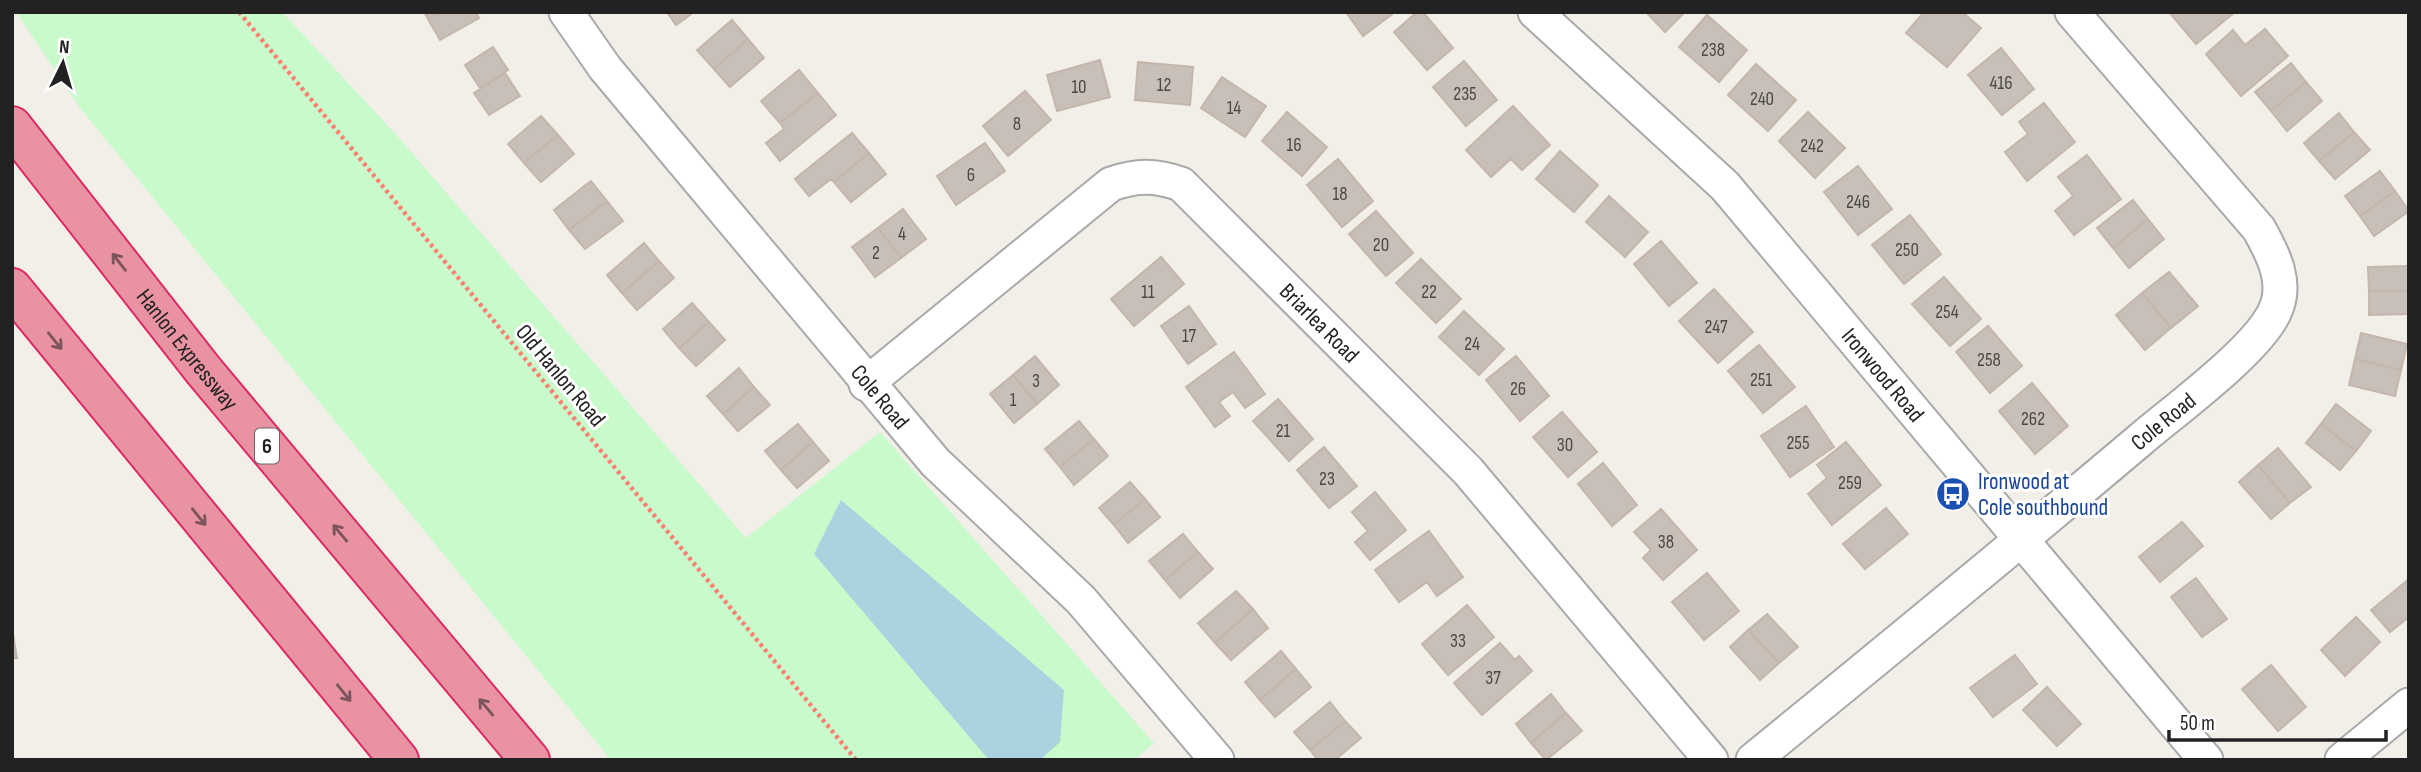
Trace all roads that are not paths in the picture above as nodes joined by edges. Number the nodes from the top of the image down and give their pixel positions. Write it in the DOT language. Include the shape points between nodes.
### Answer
graph roads {
  1 [pos="566,12"];
  2 [pos="1535,12"];
  3 [pos="2071,12"];
  4 [pos="12,126"];
  5 [pos="12,288"];
  6 [pos="866,384"];
  7 [pos="2022,541"];
  8 [pos="2409,705"];
  9 [pos="399,760"];
  10 [pos="530,760"];
  11 [pos="1217,760"];
  12 [pos="1711,760"];
  13 [pos="1753,760"];
  14 [pos="2206,760"];
  15 [pos="2342,760"];
  1 -- 6 [label="street, Cole Road" via="605,68"];
  2 -- 7 [label="street, Ironwood Road" via="1726,186"];
  3 -- 7 [label="street, Cole Road" via="2259,229 2276,259 2280,285 2275,312 2224,369"];
  10 -- 4 [label="highway, Hanlon Expressway / 6, one-way" via="204,371"];
  5 -- 9 [label="highway, one-way"];
  6 -- 11 [label="street, Cole Road" via="935,462 1081,600"];
  6 -- 12 [label="street, Briarlea Road" via="1111,184 1135,176 1181,184 1468,471"];
  7 -- 13 [label="street, Cole Road"];
  7 -- 14 [label="street, Ironwood Road"];
  8 -- 15 [label="street"];
}
